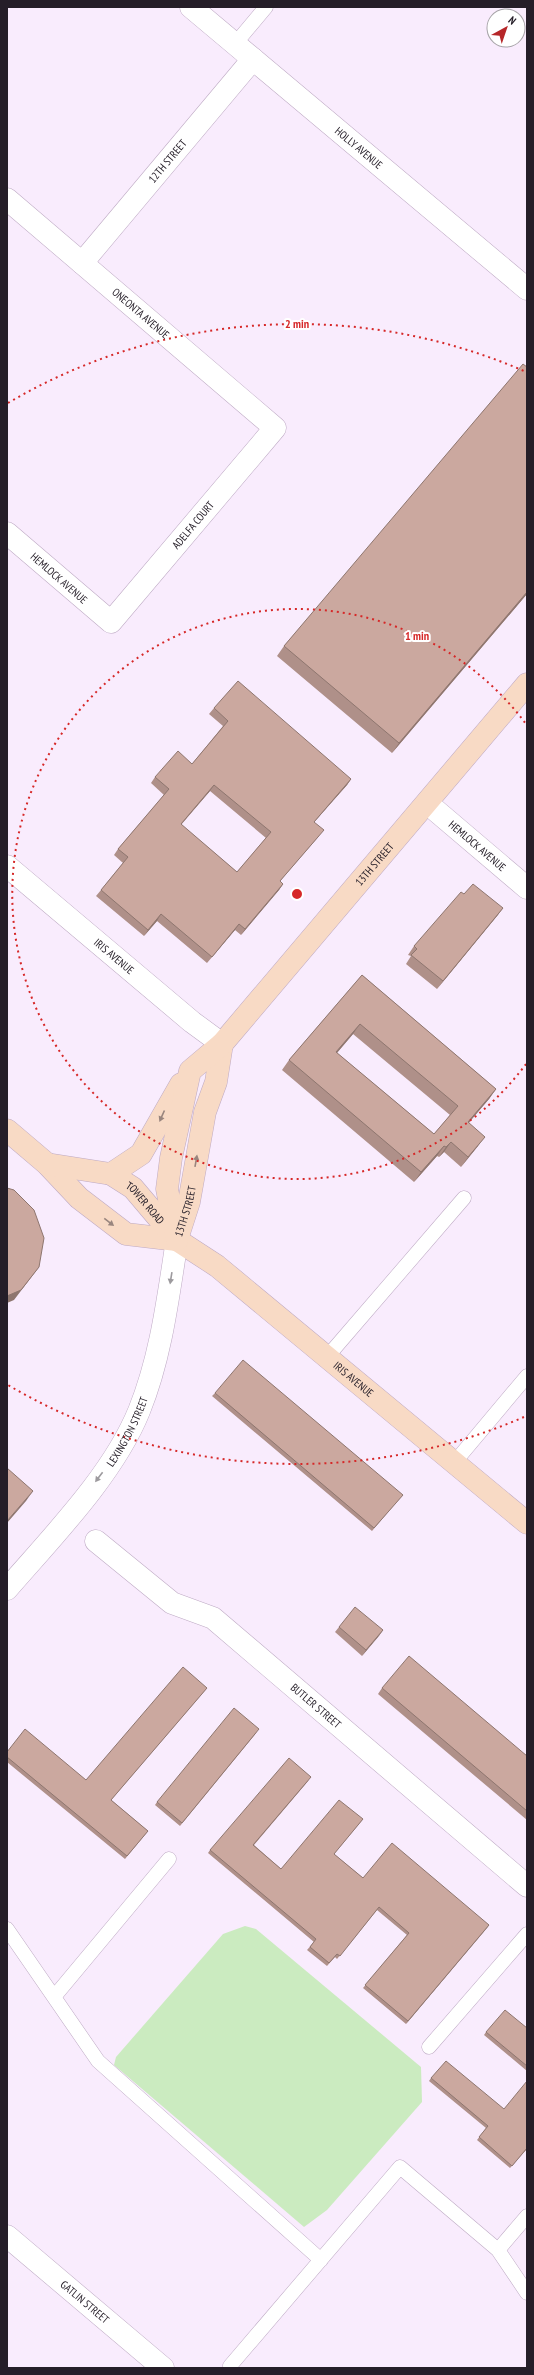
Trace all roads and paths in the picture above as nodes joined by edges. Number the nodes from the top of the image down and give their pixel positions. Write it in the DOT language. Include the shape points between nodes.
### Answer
graph roads {
  1 [pos="191,7"];
  2 [pos="266,7"];
  3 [pos="235,44"];
  4 [pos="253,59"];
  5 [pos="7,200"];
  6 [pos="82,263"];
  7 [pos="527,289"];
  8 [pos="275,428"];
  9 [pos="7,534"];
  10 [pos="111,622"];
  11 [pos="527,684"];
  12 [pos="427,803"];
  13 [pos="7,866"];
  14 [pos="527,888"];
  15 [pos="222,1044"];
  16 [pos="190,1071"];
  17 [pos="7,1130"];
  18 [pos="47,1164"];
  19 [pos="104,1173"];
  20 [pos="464,1198"];
  21 [pos="177,1240"];
  22 [pos="327,1357"];
  23 [pos="527,1376"];
  24 [pos="454,1463"];
  25 [pos="527,1523"];
  26 [pos="96,1541"];
  27 [pos="7,1589"];
  28 [pos="169,1859"];
  29 [pos="527,1886"];
  30 [pos="7,1929"];
  31 [pos="527,1934"];
  32 [pos="54,1997"];
  33 [pos="429,2047"];
  34 [pos="527,2216"];
  35 [pos="7,2236"];
  36 [pos="498,2250"];
  37 [pos="321,2260"];
  38 [pos="527,2293"];
  39 [pos="230,2366"];
  40 [pos="163,2368"];
  1 -- 3 [label="street, HOLLY AVENUE"];
  2 -- 3 [label="lane"];
  3 -- 4 [label="street, HOLLY AVENUE"];
  4 -- 6 [label="street, 12TH STREET"];
  4 -- 7 [label="street, HOLLY AVENUE"];
  5 -- 6 [label="street, ONEONTA AVENUE"];
  6 -- 8 [label="street, ONEONTA AVENUE"];
  8 -- 10 [label="street, ADELFA COURT"];
  9 -- 10 [label="street, HEMLOCK AVENUE"];
  11 -- 12 [label="main road, 13TH STREET"];
  12 -- 14 [label="street, HEMLOCK AVENUE"];
  12 -- 15 [label="main road, 13TH STREET"];
  13 -- 15 [label="street, IRIS AVENUE" via="192,1022"];
  15 -- 16 [label="main road, 13TH STREET"];
  21 -- 15 [label="main road, 13TH STREET, one-way" via="189,1202 205,1112 216,1082"];
  16 -- 19 [label="main road, one-way" via="162,1114 151,1140 141,1154"];
  16 -- 21 [label="main road, 13TH STREET" via="171,1158 167,1189"];
  17 -- 18 [label="main road, TOWER ROAD"];
  18 -- 19 [label="main road, TOWER ROAD"];
  18 -- 21 [label="main road, TOWER ROAD, one-way" via="79,1198 126,1234"];
  19 -- 21 [label="main road, TOWER ROAD" via="133,1188"];
  20 -- 22 [label="lane"];
  21 -- 22 [label="main road, IRIS AVENUE" via="217,1266"];
  21 -- 27 [label="street, LEXINGTON STREET, one-way" via="154,1369 138,1413 115,1456 79,1504"];
  22 -- 24 [label="main road, IRIS AVENUE"];
  23 -- 24 [label="lane"];
  24 -- 25 [label="main road, IRIS AVENUE"];
  26 -- 29 [label="street, BUTLER STREET" via="172,1603 213,1618"];
  28 -- 32 [label="lane"];
  30 -- 32 [label="lane"];
  31 -- 33 [label="lane"];
  32 -- 37 [label="lane" via="98,2061"];
  34 -- 36 [label="lane"];
  35 -- 40 [label="street, GATLIN STREET"];
  36 -- 37 [label="lane" via="400,2167"];
  36 -- 38 [label="lane"];
  37 -- 39 [label="lane"];
}
